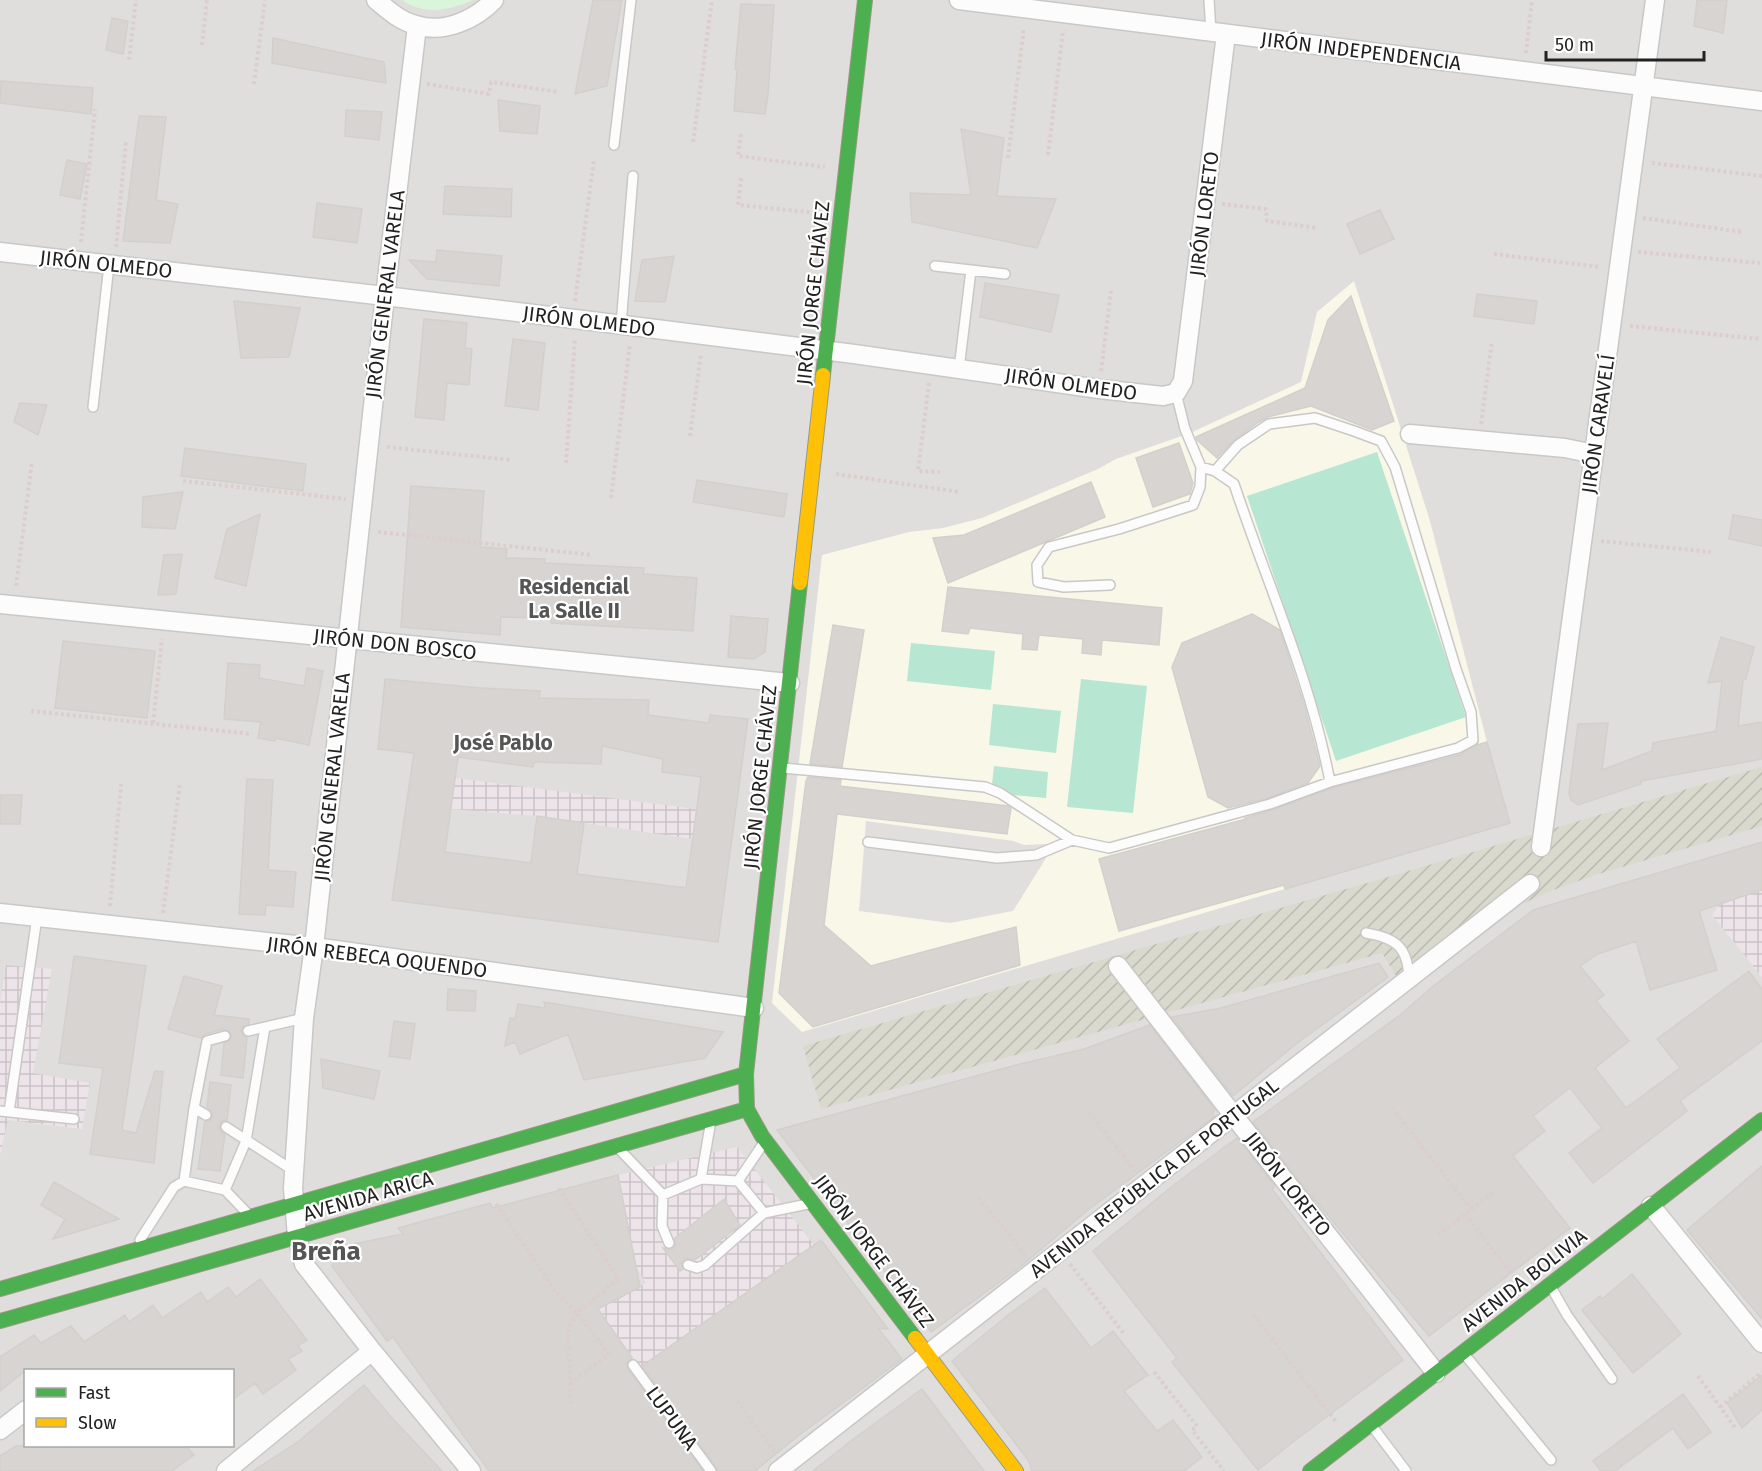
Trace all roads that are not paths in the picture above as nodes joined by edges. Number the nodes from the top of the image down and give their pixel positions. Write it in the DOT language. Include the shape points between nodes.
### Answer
graph roads {
  1 [pos="376,0"];
  2 [pos="494,0"];
  3 [pos="631,0"];
  4 [pos="865,0"];
  5 [pos="959,0"];
  6 [pos="1209,0"];
  7 [pos="1655,0"];
  8 [pos="417,26"];
  9 [pos="1219,33"];
  10 [pos="1643,86"];
  11 [pos="1762,101"];
  12 [pos="614,145"];
  13 [pos="633,176"];
  14 [pos="0,252"];
  15 [pos="112,265"];
  16 [pos="934,266"];
  17 [pos="971,270"];
  18 [pos="1005,274"];
  19 [pos="385,296"];
  20 [pos="627,325"];
  21 [pos="827,350"];
  22 [pos="959,369"];
  23 [pos="1176,393"];
  24 [pos="93,407"];
  25 [pos="1410,434"];
  26 [pos="1594,454"];
  27 [pos="1201,467"];
  28 [pos="1215,471"];
  29 [pos="1110,585"];
  30 [pos="7,605"];
  31 [pos="347,639"];
  32 [pos="790,684"];
  33 [pos="780,768"];
  34 [pos="1330,782"];
  35 [pos="1072,840"];
  36 [pos="868,842"];
  37 [pos="1541,847"];
  38 [pos="1530,884"];
  39 [pos="0,913"];
  40 [pos="37,917"];
  41 [pos="1366,933"];
  42 [pos="314,947"];
  43 [pos="1118,966"];
  44 [pos="1409,979"];
  45 [pos="754,1008"];
  46 [pos="304,1018"];
  47 [pos="265,1027"];
  48 [pos="248,1031"];
  49 [pos="225,1036"];
  50 [pos="746,1074"];
  51 [pos="194,1108"];
  52 [pos="747,1109"];
  53 [pos="4,1112"];
  54 [pos="206,1115"];
  55 [pos="1234,1116"];
  56 [pos="74,1119"];
  57 [pos="711,1120"];
  58 [pos="1762,1120"];
  59 [pos="226,1127"];
  60 [pos="766,1140"];
  61 [pos="246,1141"];
  62 [pos="617,1146"];
  63 [pos="294,1171"];
  64 [pos="701,1179"];
  65 [pos="184,1180"];
  66 [pos="738,1181"];
  67 [pos="225,1190"];
  68 [pos="663,1195"];
  69 [pos="813,1203"];
  70 [pos="294,1204"];
  71 [pos="1651,1206"];
  72 [pos="764,1213"];
  73 [pos="251,1216"];
  74 [pos="297,1236"];
  75 [pos="669,1243"];
  76 [pos="133,1250"];
  77 [pos="688,1265"];
  78 [pos="1549,1285"];
  79 [pos="0,1289"];
  80 [pos="0,1321"];
  81 [pos="1762,1343"];
  82 [pos="372,1351"];
  83 [pos="1463,1352"];
  84 [pos="928,1354"];
  85 [pos="633,1365"];
  86 [pos="1436,1373"];
  87 [pos="1612,1379"];
  88 [pos="24,1412"];
  89 [pos="1370,1424"];
  90 [pos="0,1431"];
  91 [pos="1551,1460"];
  92 [pos="782,1468"];
  93 [pos="226,1471"];
  94 [pos="471,1471"];
  95 [pos="711,1471"];
  96 [pos="1016,1471"];
  97 [pos="1310,1471"];
  98 [pos="1406,1471"];
  1 -- 8 [label="street" via="394,16"];
  2 -- 8 [label="street" via="465,21 441,27"];
  3 -- 12 [label="lane"];
  4 -- 21 [label="main road, JIRÓN JORGE CHÁVEZ"];
  5 -- 9 [label="street, JIRÓN INDEPENDENCIA"];
  6 -- 9 [label="lane"];
  7 -- 10 [label="street, JIRÓN CARAVELÍ"];
  8 -- 19 [label="street, JIRÓN GENERAL VARELA"];
  9 -- 10 [label="street, JIRÓN INDEPENDENCIA"];
  9 -- 23 [label="street, JIRÓN LORETO" via="1205,202 1183,381"];
  10 -- 11 [label="street, JIRÓN INDEPENDENCIA"];
  10 -- 26 [label="street, JIRÓN CARAVELÍ"];
  13 -- 20 [label="lane"];
  14 -- 15 [label="street, JIRÓN OLMEDO"];
  15 -- 19 [label="street, JIRÓN OLMEDO"];
  15 -- 24 [label="lane"];
  16 -- 17 [label="lane"];
  17 -- 18 [label="lane"];
  17 -- 22 [label="lane"];
  19 -- 20 [label="street, JIRÓN OLMEDO"];
  19 -- 31 [label="street, JIRÓN GENERAL VARELA"];
  20 -- 21 [label="street, JIRÓN OLMEDO"];
  21 -- 22 [label="street, JIRÓN OLMEDO"];
  21 -- 32 [label="main road, JIRÓN JORGE CHÁVEZ"];
  22 -- 23 [label="street, JIRÓN OLMEDO" via="1099,389 1163,396"];
  23 -- 27 [label="lane"];
  25 -- 26 [label="street"];
  26 -- 37 [label="street, JIRÓN CARAVELÍ"];
  27 -- 28 [label="lane"];
  27 -- 29 [label="lane" via="1194,505 1049,547 1037,565 1038,582 1064,587"];
  28 -- 34 [label="lane" via="1234,484 1297,660 1324,748"];
  28 -- 34 [label="lane" via="1238,445 1269,424 1315,418 1381,441 1395,467 1471,712 1473,740 1458,748"];
  30 -- 31 [label="street, JIRÓN DON BOSCO"];
  31 -- 32 [label="street, JIRÓN DON BOSCO"];
  31 -- 42 [label="street, JIRÓN GENERAL VARELA"];
  32 -- 33 [label="main road, JIRÓN JORGE CHÁVEZ"];
  33 -- 35 [label="lane" via="985,787"];
  33 -- 45 [label="main road, JIRÓN JORGE CHÁVEZ"];
  34 -- 35 [label="lane" via="1270,804 1108,848"];
  35 -- 36 [label="lane" via="1036,855 997,858"];
  38 -- 44 [label="street, AVENIDA REPÚBLICA DE PORTUGAL"];
  39 -- 40 [label="street, JIRÓN REBECA OQUENDO"];
  40 -- 42 [label="street, JIRÓN REBECA OQUENDO"];
  40 -- 53 [label="lane"];
  41 -- 44 [label="lane" via="1384,936 1399,946 1408,961"];
  42 -- 45 [label="street, JIRÓN REBECA OQUENDO"];
  42 -- 46 [label="street, JIRÓN GENERAL VARELA"];
  43 -- 55 [label="street, JIRÓN LORETO"];
  44 -- 55 [label="street, AVENIDA REPÚBLICA DE PORTUGAL"];
  45 -- 50 [label="main road, JIRÓN JORGE CHÁVEZ"];
  46 -- 47 [label="lane"];
  46 -- 63 [label="street, JIRÓN GENERAL VARELA"];
  47 -- 48 [label="lane"];
  47 -- 61 [label="lane"];
  49 -- 51 [label="lane" via="207,1041"];
  50 -- 52 [label="main road, JIRÓN JORGE CHÁVEZ"];
  50 -- 70 [label="main road, AVENIDA ARICA"];
  51 -- 54 [label="lane"];
  51 -- 65 [label="lane"];
  52 -- 57 [label="main road, AVENIDA ARICA"];
  52 -- 60 [label="main road, JIRÓN JORGE CHÁVEZ"];
  53 -- 56 [label="lane"];
  55 -- 84 [label="street, AVENIDA REPÚBLICA DE PORTUGAL"];
  55 -- 86 [label="street, JIRÓN LORETO"];
  57 -- 62 [label="main road, AVENIDA ARICA"];
  57 -- 64 [label="lane"];
  58 -- 71 [label="main road, AVENIDA BOLIVIA"];
  59 -- 61 [label="lane"];
  60 -- 66 [label="lane"];
  60 -- 69 [label="main road, JIRÓN JORGE CHÁVEZ"];
  61 -- 63 [label="lane"];
  61 -- 67 [label="lane"];
  62 -- 68 [label="lane"];
  62 -- 74 [label="main road, AVENIDA ARICA"];
  63 -- 70 [label="street, JIRÓN GENERAL VARELA"];
  64 -- 66 [label="lane"];
  64 -- 68 [label="lane"];
  65 -- 67 [label="lane"];
  65 -- 76 [label="lane" via="174,1187"];
  66 -- 72 [label="lane"];
  67 -- 73 [label="lane"];
  68 -- 75 [label="lane" via="662,1226"];
  69 -- 72 [label="lane"];
  69 -- 84 [label="main road, JIRÓN JORGE CHÁVEZ"];
  70 -- 73 [label="main road, AVENIDA ARICA"];
  70 -- 74 [label="street, JIRÓN GENERAL VARELA"];
  71 -- 78 [label="main road, AVENIDA BOLIVIA"];
  71 -- 81 [label="street"];
  72 -- 77 [label="lane" via="705,1265"];
  73 -- 76 [label="main road, AVENIDA ARICA"];
  74 -- 80 [label="main road, AVENIDA ARICA"];
  74 -- 82 [label="street, JIRÓN GENERAL VARELA" via="304,1264"];
  76 -- 79 [label="main road, AVENIDA ARICA"];
  78 -- 83 [label="main road, AVENIDA BOLIVIA"];
  78 -- 87 [label="lane"];
  82 -- 93 [label="street"];
  82 -- 94 [label="street, JIRÓN GENERAL VARELA"];
  83 -- 86 [label="main road, AVENIDA BOLIVIA"];
  83 -- 91 [label="lane"];
  84 -- 92 [label="street, AVENIDA REPÚBLICA DE PORTUGAL"];
  84 -- 96 [label="main road, JIRÓN JORGE CHÁVEZ"];
  85 -- 95 [label="lane, LUPUNA"];
  86 -- 89 [label="main road, AVENIDA BOLIVIA"];
  88 -- 90 [label="street"];
  89 -- 97 [label="main road, AVENIDA BOLIVIA"];
  89 -- 98 [label="lane"];
}
